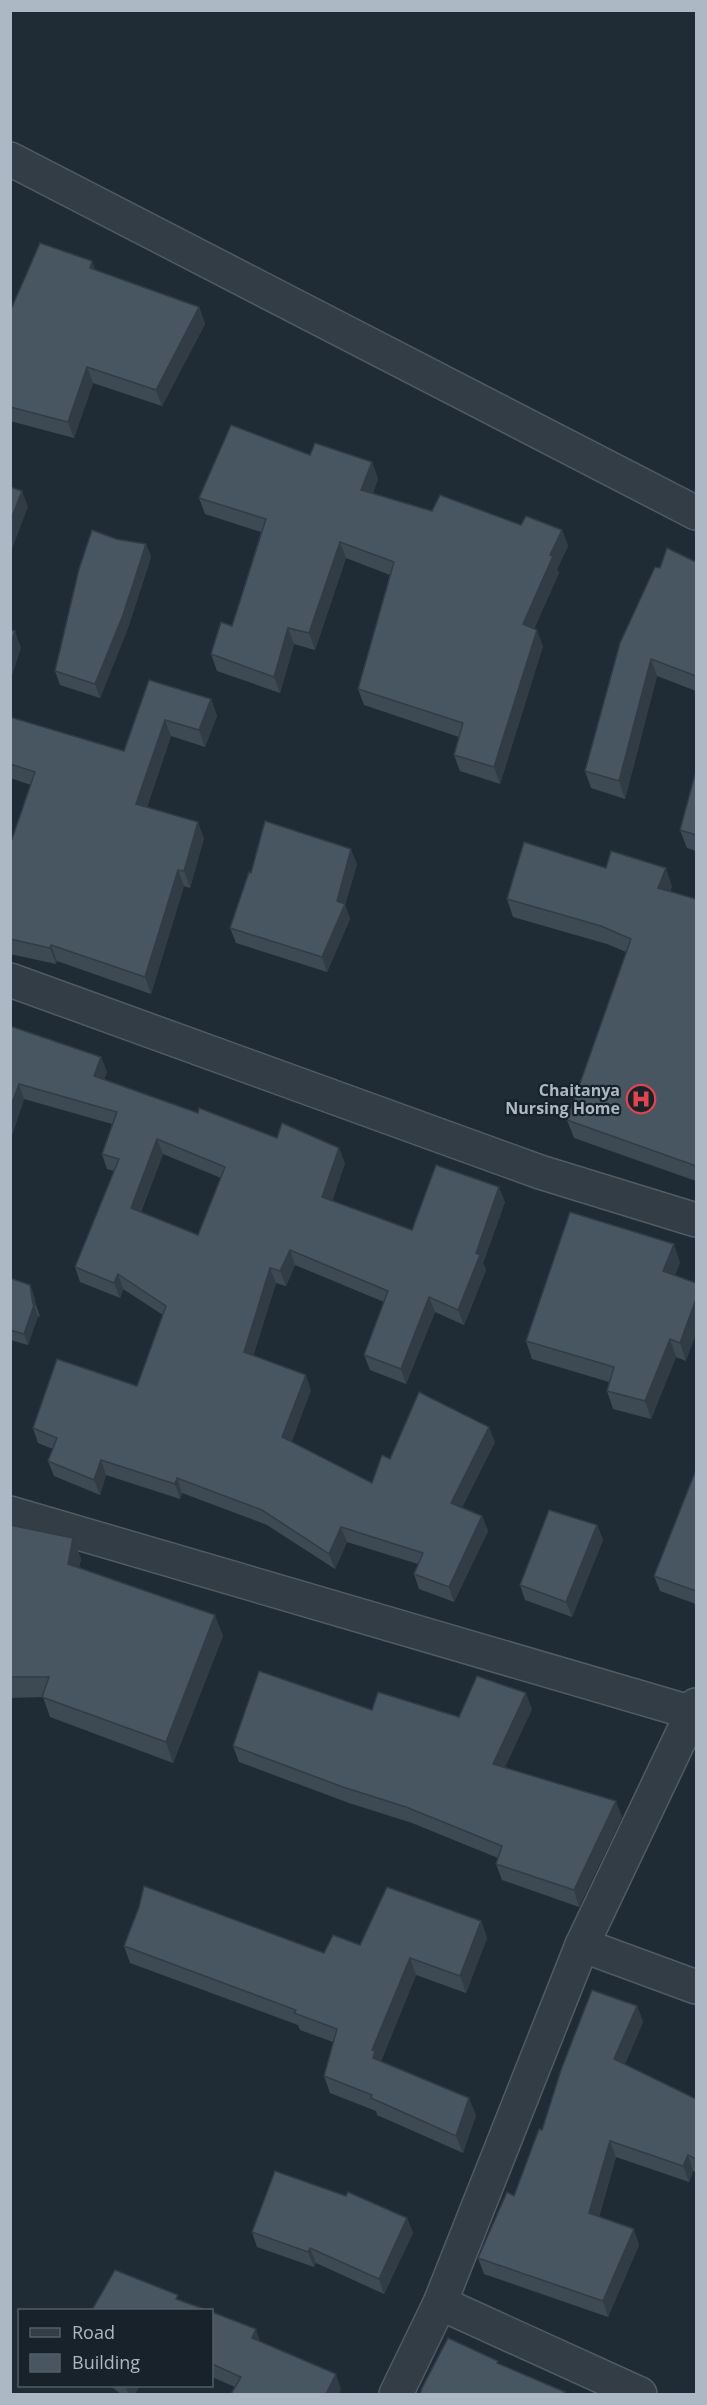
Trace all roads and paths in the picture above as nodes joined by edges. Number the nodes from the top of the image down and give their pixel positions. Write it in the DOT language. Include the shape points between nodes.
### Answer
graph roads {
  1 [pos="10,159"];
  2 [pos="696,513"];
  3 [pos="10,980"];
  4 [pos="696,1220"];
  5 [pos="10,1513"];
  6 [pos="695,1709"];
  7 [pos="582,1945"];
  8 [pos="696,1987"];
  9 [pos="440,2303"];
  10 [pos="629,2392"];
  11 [pos="396,2394"];
  1 -- 2 [label="street"];
  3 -- 4 [label="street" via="540,1172"];
  5 -- 6 [label="street"];
  6 -- 7 [label="street"];
  7 -- 8 [label="street"];
  7 -- 9 [label="street"];
  9 -- 10 [label="street"];
  9 -- 11 [label="street"];
}
